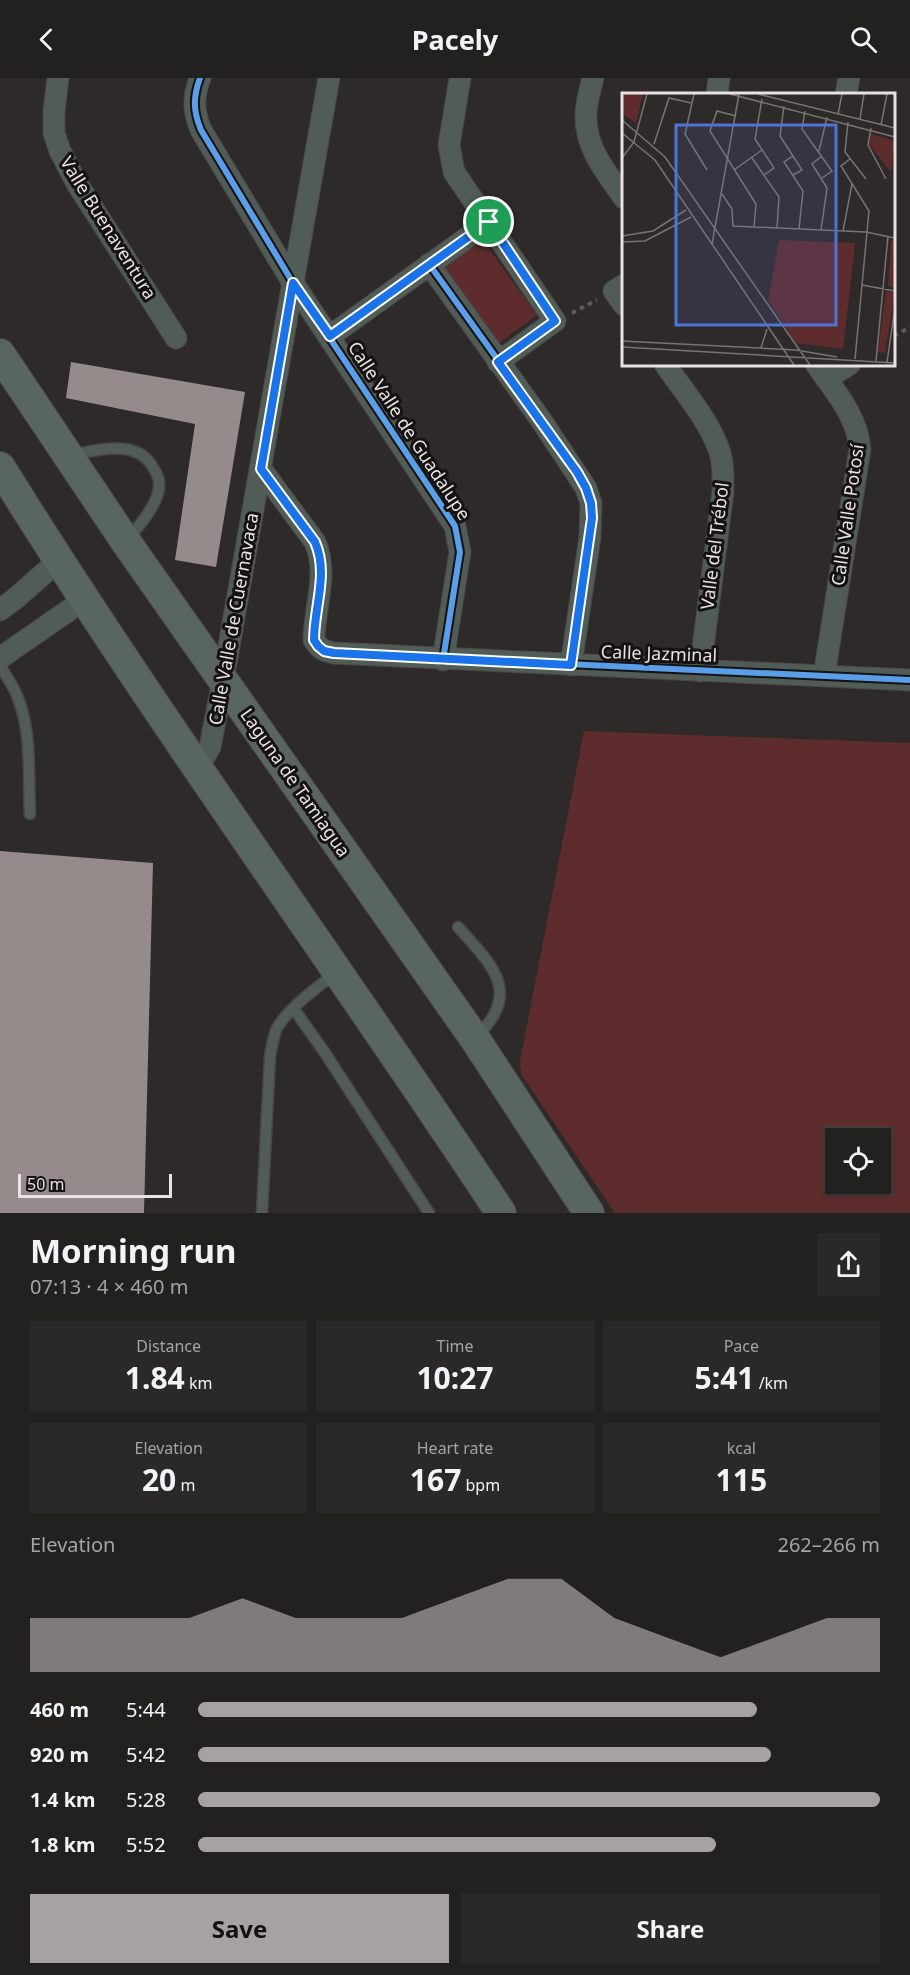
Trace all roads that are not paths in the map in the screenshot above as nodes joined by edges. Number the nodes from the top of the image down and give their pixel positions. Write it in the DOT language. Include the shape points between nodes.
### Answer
graph roads {
  1 [pos="58,78"];
  2 [pos="200,78"];
  3 [pos="329,78"];
  4 [pos="460,78"];
  5 [pos="592,78"];
  6 [pos="719,78"];
  7 [pos="849,78"];
  8 [pos="717,93"];
  9 [pos="846,93"];
  10 [pos="622,195"];
  11 [pos="489,222"];
  12 [pos="429,264"];
  13 [pos="293,283"];
  14 [pos="330,336"];
  15 [pos="176,338"];
  16 [pos="0,354"];
  17 [pos="498,362"];
  18 [pos="667,366"];
  19 [pos="843,366"];
  20 [pos="821,372"];
  21 [pos="67,456"];
  22 [pos="0,467"];
  23 [pos="261,469"];
  24 [pos="126,542"];
  25 [pos="58,561"];
  26 [pos="85,599"];
  27 [pos="0,610"];
  28 [pos="0,658"];
  29 [pos="443,660"];
  30 [pos="0,665"];
  31 [pos="571,665"];
  32 [pos="700,671"];
  33 [pos="824,676"];
  34 [pos="223,680"];
  35 [pos="910,680"];
  36 [pos="198,767"];
  37 [pos="30,813"];
  38 [pos="458,927"];
  39 [pos="337,971"];
  40 [pos="294,1009"];
  41 [pos="475,1039"];
  42 [pos="262,1213"];
  43 [pos="429,1213"];
  44 [pos="501,1213"];
  45 [pos="589,1213"];
  1 -- 15 [label="street, Valle Buenaventura" via="54,133 60,151"];
  2 -- 13 [label="street, Calle Valle de Guadalupe" via="194,103 201,130"];
  3 -- 13 [label="street, Calle Valle de Cuernavaca"];
  4 -- 11 [label="street" via="450,157 454,172"];
  5 -- 10 [label="street" via="586,112 589,143"];
  6 -- 8 [label="street"];
  7 -- 9 [label="street"];
  11 -- 12 [label="street"];
  11 -- 17 [label="street" via="555,321"];
  12 -- 14 [label="street"];
  12 -- 17 [label="street"];
  13 -- 14 [label="street, Calle Valle de Guadalupe"];
  13 -- 23 [label="street, Calle Valle de Cuernavaca"];
  14 -- 29 [label="street, Calle Valle de Guadalupe" via="455,526 460,552"];
  16 -- 21 [label="main road, Laguna de Tamiagua"];
  17 -- 31 [label="street" via="577,472 591,503 590,537"];
  18 -- 32 [label="street, Valle del Trébol" via="715,441 723,471"];
  19 -- 20 [label="street"];
  20 -- 33 [label="street, Calle Valle Potosí" via="855,422 860,449"];
  21 -- 24 [label="main road, Laguna de Tamiagua"];
  21 -- 24 [label="lane" via="101,449 128,449 148,460 158,476 158,494"];
  22 -- 25 [label="main road"];
  23 -- 29 [label="street, Calle Jazminal" via="320,554 322,576 314,627 318,646 334,653"];
  23 -- 34 [label="street, Calle Valle de Cuernavaca"];
  24 -- 34 [label="main road, Laguna de Tamiagua"];
  25 -- 26 [label="main road"];
  25 -- 27 [label="street"];
  26 -- 28 [label="street"];
  26 -- 36 [label="main road"];
  29 -- 31 [label="street, Calle Jazminal"];
  30 -- 37 [label="lane" via="21,707"];
  31 -- 32 [label="street, Calle Jazminal"];
  32 -- 33 [label="street, Calle Jazminal"];
  33 -- 35 [label="street, Calle Jazminal"];
  34 -- 36 [label="street, Calle Valle de Cuernavaca" via="210,747"];
  34 -- 41 [label="main road, Laguna de Tamiagua"];
  36 -- 39 [label="main road"];
  38 -- 41 [label="lane" via="495,971 501,988 497,1012"];
  39 -- 40 [label="lane"];
  39 -- 44 [label="main road"];
  40 -- 42 [label="lane" via="278,1028 272,1046"];
  40 -- 43 [label="lane"];
  41 -- 45 [label="main road, Laguna de Tamiagua"];
}
